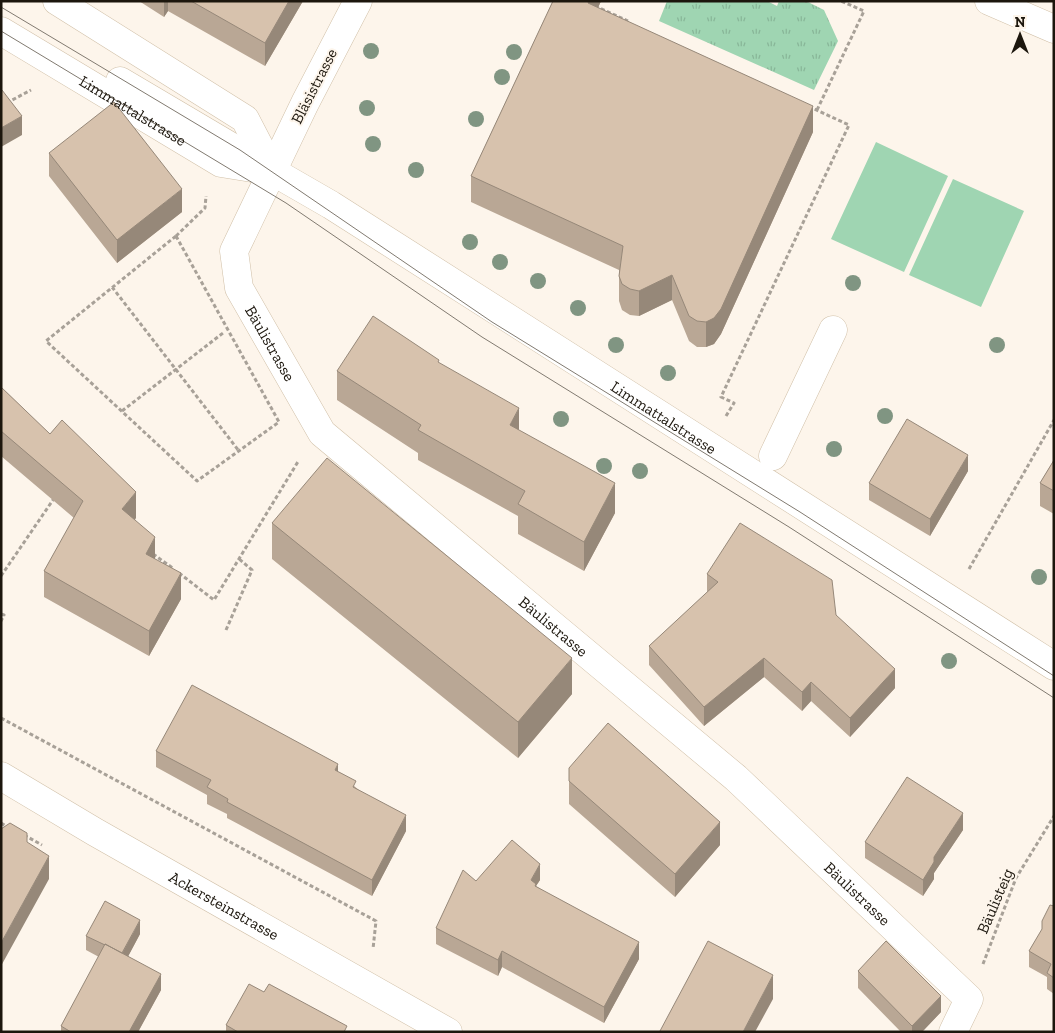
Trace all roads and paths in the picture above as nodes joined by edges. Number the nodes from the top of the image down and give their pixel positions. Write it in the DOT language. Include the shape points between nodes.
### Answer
graph roads {
  1 [pos="57,1"];
  2 [pos="841,1"];
  3 [pos="989,1"];
  4 [pos="349,4"];
  5 [pos="594,5"];
  6 [pos="1,11"];
  7 [pos="634,24"];
  8 [pos="1054,29"];
  9 [pos="1,31"];
  10 [pos="36,87"];
  11 [pos="1,106"];
  12 [pos="808,106"];
  13 [pos="816,110"];
  14 [pos="272,171"];
  15 [pos="112,287"];
  16 [pos="228,330"];
  17 [pos="833,330"];
  18 [pos="175,368"];
  19 [pos="122,411"];
  20 [pos="726,418"];
  21 [pos="1054,420"];
  22 [pos="322,433"];
  23 [pos="239,452"];
  24 [pos="774,456"];
  25 [pos="58,493"];
  26 [pos="151,552"];
  27 [pos="238,558"];
  28 [pos="967,572"];
  29 [pos="1,576"];
  30 [pos="1,614"];
  31 [pos="1,621"];
  32 [pos="226,630"];
  33 [pos="1054,666"];
  34 [pos="1,718"];
  35 [pos="1,776"];
  36 [pos="1054,816"];
  37 [pos="373,950"];
  38 [pos="969,999"];
  39 [pos="431,1028"];
  40 [pos="953,1032"];
  1 -- 14 [label="street" via="245,119"];
  2 -- 13 [label="path" via="864,11"];
  3 -- 8 [label="street"];
  4 -- 14 [label="street, Bläsistrasse"];
  5 -- 7 [label="path"];
  6 -- 14 [label="street"];
  9 -- 14 [label="street, Limmattalstrasse" via="220,163"];
  10 -- 11 [label="path"];
  12 -- 13 [label="path"];
  13 -- 20 [label="path" via="849,125 721,397 734,402"];
  14 -- 22 [label="street, Bäulistrasse" via="234,251 239,288"];
  14 -- 33 [label="street, Limmattalstrasse" via="385,238"];
  15 -- 16 [label="path" via="176,236"];
  15 -- 18 [label="path"];
  15 -- 19 [label="path" via="46,341"];
  16 -- 18 [label="path"];
  16 -- 23 [label="path" via="280,422"];
  17 -- 24 [label="street"];
  18 -- 19 [label="path"];
  18 -- 23 [label="path"];
  19 -- 23 [label="path" via="197,481"];
  21 -- 28 [label="path"];
  22 -- 27 [label="path" via="299,460"];
  22 -- 38 [label="street, Bäulistrasse" via="736,778"];
  25 -- 29 [label="path"];
  26 -- 27 [label="path" via="214,600"];
  27 -- 32 [label="path" via="252,570"];
  30 -- 31 [label="path" via="4,616"];
  34 -- 37 [label="path" via="376,921"];
  35 -- 39 [label="street, Ackersteinstrasse"];
  36 -- 38 [label="path, Bäulisteig" via="1016,878"];
  38 -- 40 [label="street"];
}
